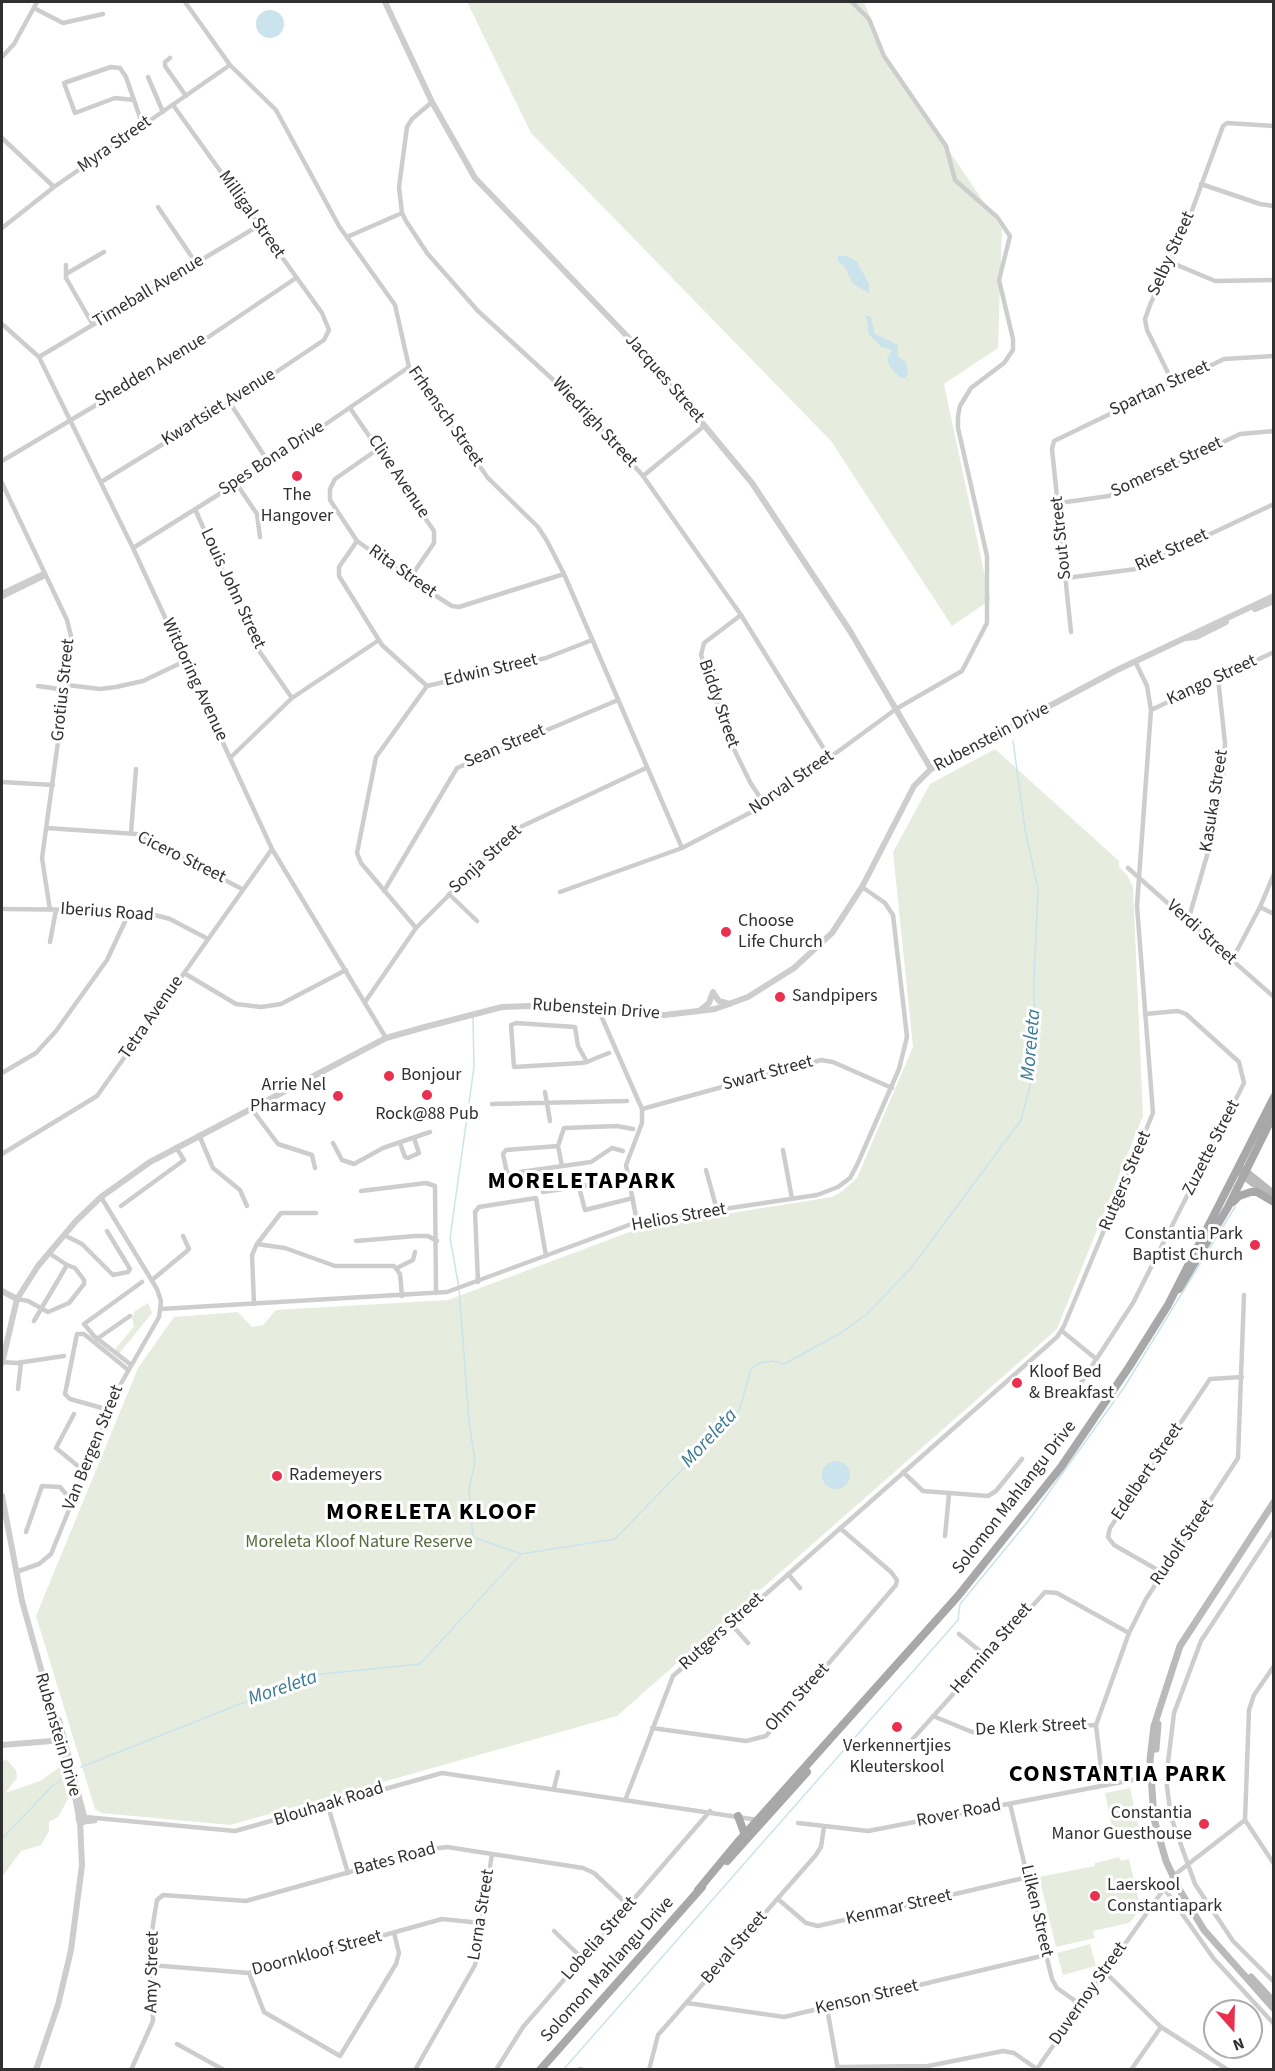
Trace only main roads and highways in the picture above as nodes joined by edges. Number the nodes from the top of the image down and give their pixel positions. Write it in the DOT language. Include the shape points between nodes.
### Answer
graph roads {
  1 [pos="1274,1096"];
  2 [pos="1274,1114"];
  3 [pos="1241,1171"];
  4 [pos="1274,1194"];
  5 [pos="1274,1201"];
  6 [pos="1228,1207"];
  7 [pos="1168,1305"];
  8 [pos="1274,1502"];
  9 [pos="738,1816"];
  10 [pos="761,1821"];
  11 [pos="745,1835"];
  12 [pos="1174,1875"];
  13 [pos="698,1890"];
  14 [pos="1274,2001"];
  15 [pos="1274,2009"];
  16 [pos="540,2070"];
  1 -- 3 [label="main road, Solomon Mahlangu Drive"];
  2 -- 3 [label="main road, Solomon Mahlangu Drive"];
  3 -- 4 [label="main road"];
  3 -- 5 [label="main road"];
  3 -- 6 [label="main road, Solomon Mahlangu Drive"];
  3 -- 7 [label="main road, Solomon Mahlangu Drive"];
  5 -- 6 [label="main road" via="1251,1192 1239,1196"];
  6 -- 7 [label="main road, Solomon Mahlangu Drive"];
  7 -- 10 [label="main road, Solomon Mahlangu Drive" via="1114,1390 1020,1521"];
  8 -- 12 [label="main road" via="1180,1646 1153,1731 1154,1819"];
  9 -- 11 [label="main road"];
  10 -- 11 [label="main road, Solomon Mahlangu Drive"];
  10 -- 13 [label="main road, Solomon Mahlangu Drive"];
  11 -- 13 [label="main road, Solomon Mahlangu Drive"];
  12 -- 14 [label="main road" via="1206,1927"];
  12 -- 15 [label="main road" via="1198,1923"];
  13 -- 16 [label="main road, Solomon Mahlangu Drive"];
}
